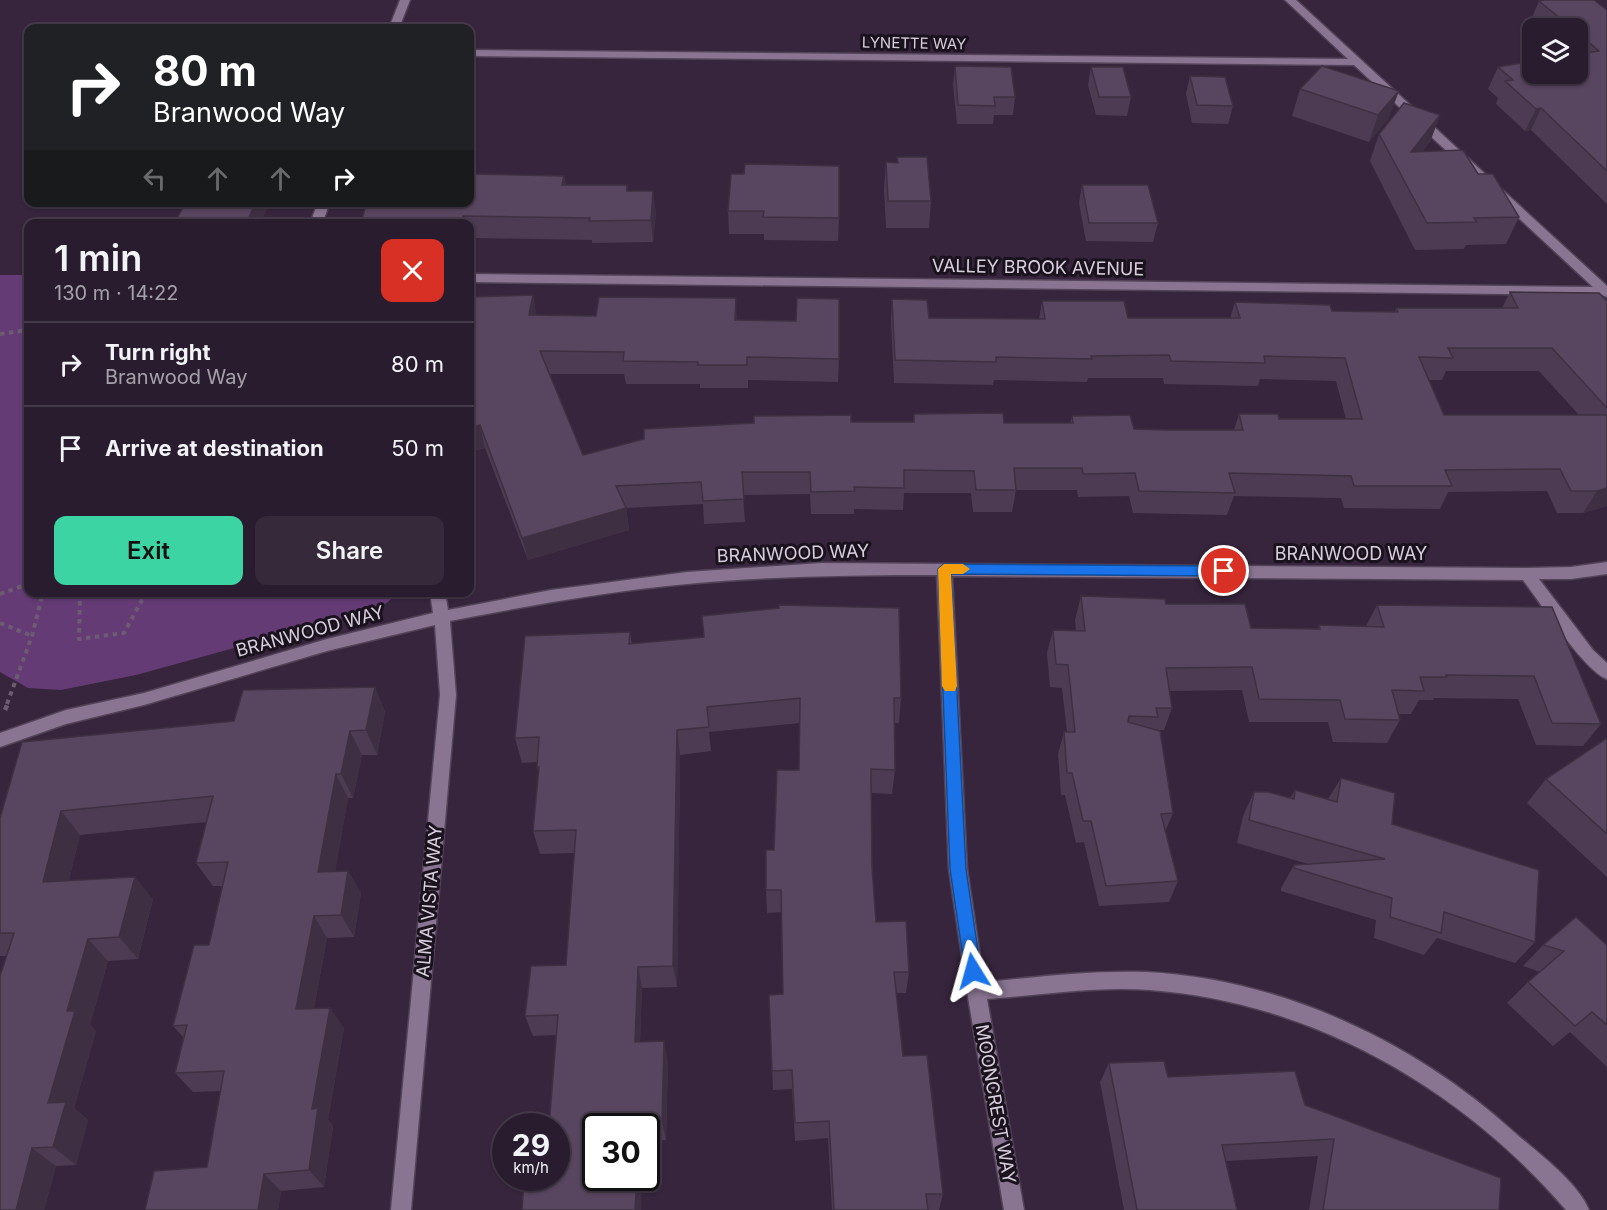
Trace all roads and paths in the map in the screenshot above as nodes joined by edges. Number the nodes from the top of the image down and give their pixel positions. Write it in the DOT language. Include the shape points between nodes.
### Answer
graph roads {
  1 [pos="405,0"];
  2 [pos="1290,0"];
  3 [pos="396,24"];
  4 [pos="474,53"];
  5 [pos="1358,62"];
  6 [pos="474,278"];
  7 [pos="1606,292"];
  8 [pos="24,331"];
  9 [pos="0,334"];
  10 [pos="1607,568"];
  11 [pos="944,569"];
  12 [pos="1527,574"];
  13 [pos="24,585"];
  14 [pos="0,594"];
  15 [pos="42,597"];
  16 [pos="80,597"];
  17 [pos="148,597"];
  18 [pos="438,597"];
  19 [pos="442,617"];
  20 [pos="0,623"];
  21 [pos="32,636"];
  22 [pos="1607,673"];
  23 [pos="4,714"];
  24 [pos="0,740"];
  25 [pos="976,991"];
  26 [pos="401,1210"];
  27 [pos="1014,1210"];
  28 [pos="1579,1210"];
  1 -- 3 [label="street"];
  2 -- 5 [label="street"];
  4 -- 5 [label="street, LYNETTE WAY"];
  5 -- 7 [label="street"];
  6 -- 7 [label="street, VALLEY BROOK AVENUE"];
  8 -- 9 [label="path"];
  10 -- 12 [label="street, BRANWOOD WAY"];
  11 -- 12 [label="street, BRANWOOD WAY"];
  11 -- 19 [label="street, BRANWOOD WAY" via="822,569 687,578 551,596"];
  11 -- 25 [label="street, MOONCREST WAY" via="958,869"];
  12 -- 22 [label="street"];
  13 -- 14 [label="path"];
  15 -- 21 [label="path"];
  16 -- 17 [label="path" via="79,639 124,633 142,600"];
  18 -- 19 [label="street, ALMA VISTA WAY"];
  19 -- 24 [label="street, BRANWOOD WAY" via="66,717"];
  19 -- 26 [label="street, ALMA VISTA WAY" via="448,696"];
  20 -- 21 [label="path"];
  21 -- 23 [label="path"];
  25 -- 27 [label="street, MOONCREST WAY"];
  25 -- 28 [label="street" via="1149,981 1209,988 1279,1004 1347,1031 1430,1077 1504,1134"];
}
